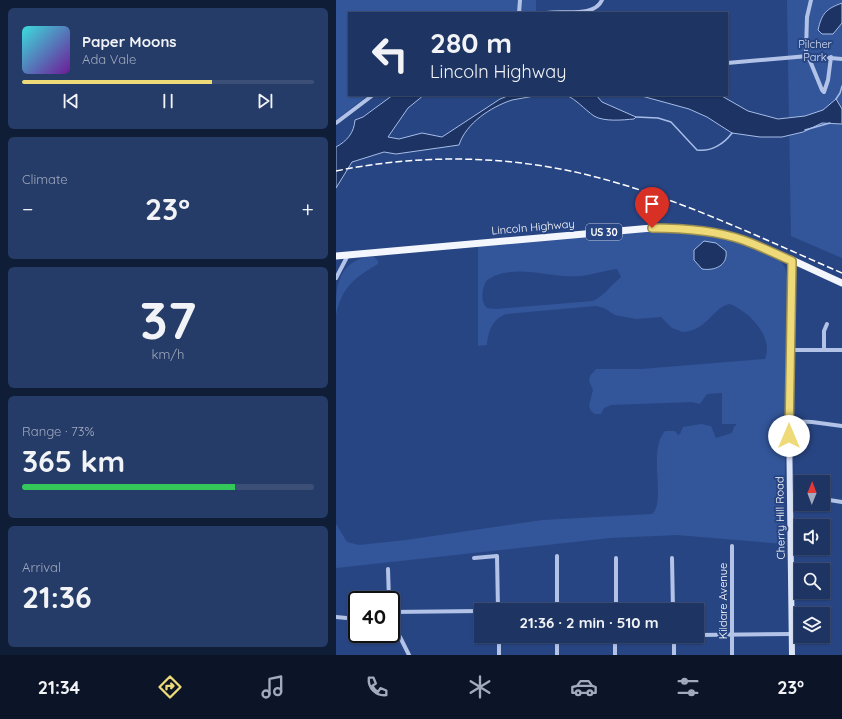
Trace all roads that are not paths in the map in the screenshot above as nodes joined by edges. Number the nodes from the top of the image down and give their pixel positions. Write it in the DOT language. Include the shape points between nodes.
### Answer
graph roads {
  1 [pos="520,0"];
  2 [pos="602,0"];
  3 [pos="811,0"];
  4 [pos="519,12"];
  5 [pos="562,12"];
  6 [pos="808,56"];
  7 [pos="831,57"];
  8 [pos="842,59"];
  9 [pos="728,63"];
  10 [pos="372,96"];
  11 [pos="336,123"];
  12 [pos="348,255"];
  13 [pos="336,256"];
  14 [pos="792,261"];
  15 [pos="336,278"];
  16 [pos="842,283"];
  17 [pos="827,324"];
  18 [pos="789,350"];
  19 [pos="824,350"];
  20 [pos="842,350"];
  21 [pos="789,421"];
  22 [pos="842,426"];
  23 [pos="790,495"];
  24 [pos="794,495"];
  25 [pos="830,500"];
  26 [pos="842,502"];
  27 [pos="732,546"];
  28 [pos="557,556"];
  29 [pos="474,558"];
  30 [pos="616,558"];
  31 [pos="672,558"];
  32 [pos="388,569"];
  33 [pos="389,591"];
  34 [pos="498,603"];
  35 [pos="557,603"];
  36 [pos="616,603"];
  37 [pos="673,603"];
  38 [pos="474,611"];
  39 [pos="400,612"];
  40 [pos="336,617"];
  41 [pos="348,618"];
  42 [pos="792,634"];
  43 [pos="704,635"];
  44 [pos="732,635"];
  45 [pos="400,637"];
  46 [pos="499,643"];
  47 [pos="557,643"];
  48 [pos="615,643"];
  49 [pos="674,643"];
  50 [pos="409,655"];
  51 [pos="499,655"];
  52 [pos="557,655"];
  53 [pos="615,655"];
  54 [pos="674,655"];
  55 [pos="732,655"];
  56 [pos="792,655"];
  1 -- 4 [label="street"];
  2 -- 5 [label="street" via="599,6 592,10"];
  3 -- 6 [label="street" via="807,17"];
  6 -- 7 [label="street"];
  6 -- 7 [label="street" via="824,92"];
  6 -- 9 [label="street"];
  7 -- 8 [label="street"];
  10 -- 11 [label="street"];
  12 -- 13 [label="main road, Lincoln Highway / US 30"];
  12 -- 14 [label="main road, Lincoln Highway / US 30" via="652,228 680,228 715,232 744,240"];
  12 -- 15 [label="street"];
  14 -- 16 [label="main road, Lincoln Highway / US 30"];
  14 -- 18 [label="street, Cherry Hill Road"];
  17 -- 19 [label="street" via="824,331"];
  18 -- 19 [label="street"];
  18 -- 21 [label="street, Cherry Hill Road"];
  19 -- 20 [label="street"];
  21 -- 22 [label="street"];
  21 -- 23 [label="street, Cherry Hill Road"];
  23 -- 24 [label="street"];
  23 -- 42 [label="street, Cherry Hill Road"];
  25 -- 26 [label="street"];
  27 -- 44 [label="street, Kildare Avenue"];
  28 -- 35 [label="street"];
  29 -- 34 [label="street" via="497,556"];
  30 -- 36 [label="street"];
  31 -- 37 [label="street"];
  32 -- 33 [label="street"];
  38 -- 39 [label="street"];
  40 -- 41 [label="street"];
  42 -- 44 [label="street"];
  42 -- 56 [label="street, Cherry Hill Road"];
  43 -- 44 [label="street"];
  44 -- 55 [label="street, Kildare Avenue"];
  45 -- 50 [label="street"];
  46 -- 51 [label="street"];
  47 -- 52 [label="street"];
  48 -- 53 [label="street"];
  49 -- 54 [label="street"];
}
